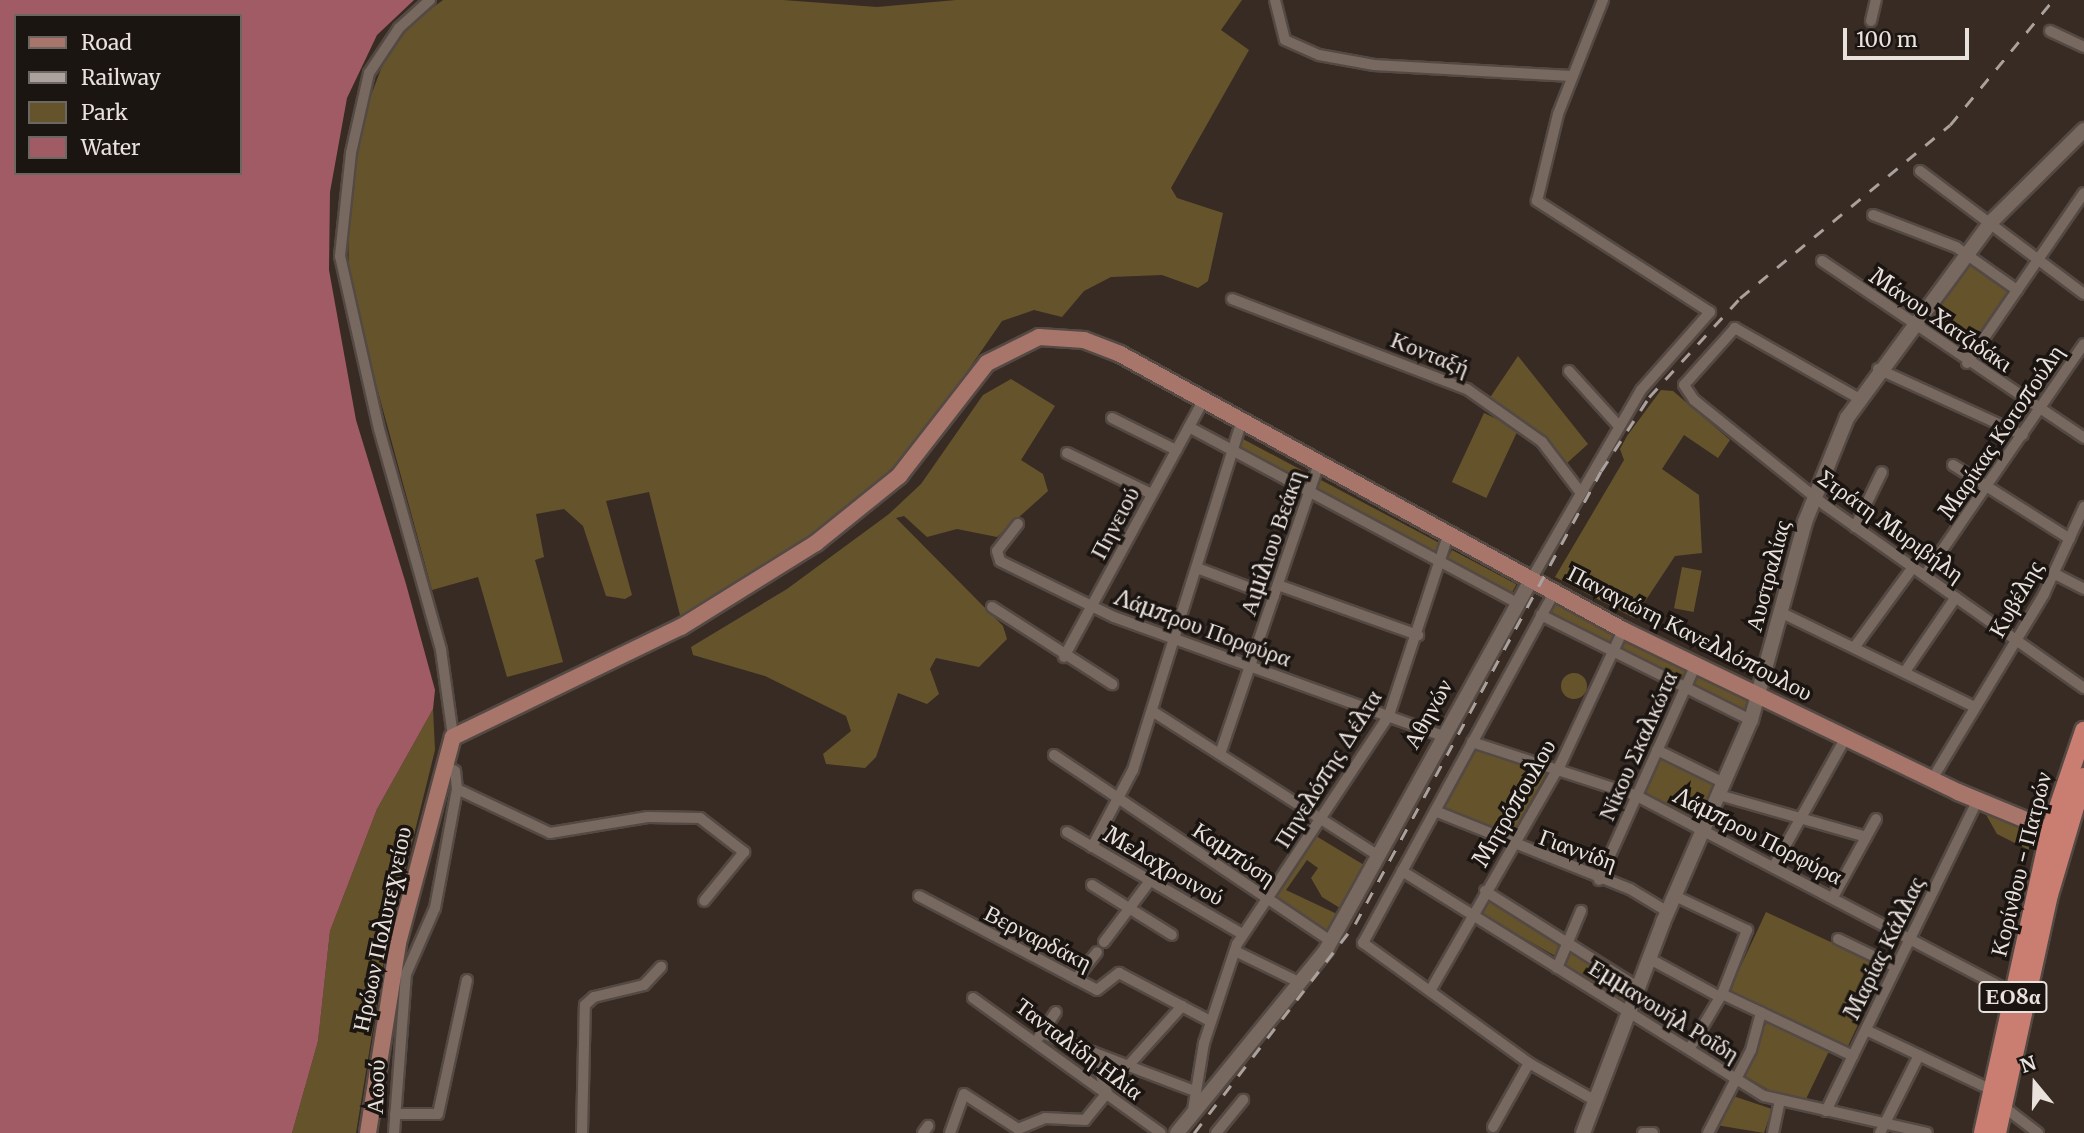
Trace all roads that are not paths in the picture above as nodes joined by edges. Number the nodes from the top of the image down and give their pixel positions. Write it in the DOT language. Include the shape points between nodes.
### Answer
graph roads {
  1 [pos="430,0"];
  2 [pos="1275,0"];
  3 [pos="1603,0"];
  4 [pos="1876,0"];
  5 [pos="1871,20"];
  6 [pos="2050,31"];
  7 [pos="2084,47"];
  8 [pos="1571,76"];
  9 [pos="2082,134"];
  10 [pos="1920,171"];
  11 [pos="2084,192"];
  12 [pos="1873,215"];
  13 [pos="1991,222"];
  14 [pos="1966,253"];
  15 [pos="2038,259"];
  16 [pos="1822,261"];
  17 [pos="2018,290"];
  18 [pos="2084,294"];
  19 [pos="1232,299"];
  20 [pos="1911,325"];
  21 [pos="2084,344"];
  22 [pos="1967,363"];
  23 [pos="1878,369"];
  24 [pos="1569,371"];
  25 [pos="1858,398"];
  26 [pos="1200,407"];
  27 [pos="2041,409"];
  28 [pos="1112,418"];
  29 [pos="1618,425"];
  30 [pos="1189,427"];
  31 [pos="1240,427"];
  32 [pos="2023,436"];
  33 [pos="2084,438"];
  34 [pos="1176,450"];
  35 [pos="1234,452"];
  36 [pos="1067,453"];
  37 [pos="1320,464"];
  38 [pos="1953,465"];
  39 [pos="1882,472"];
  40 [pos="1988,487"];
  41 [pos="1310,492"];
  42 [pos="1581,493"];
  43 [pos="1152,494"];
  44 [pos="1814,495"];
  45 [pos="2084,507"];
  46 [pos="1018,524"];
  47 [pos="1854,527"];
  48 [pos="1449,533"];
  49 [pos="2070,540"];
  50 [pos="1441,562"];
  51 [pos="1913,567"];
  52 [pos="1197,568"];
  53 [pos="2055,573"];
  54 [pos="1924,575"];
  55 [pos="1532,578"];
  56 [pos="1278,585"];
  57 [pos="1551,589"];
  58 [pos="2084,589"];
  59 [pos="1274,597"];
  60 [pos="1956,597"];
  61 [pos="1515,602"];
  62 [pos="992,607"];
  63 [pos="1091,607"];
  64 [pos="1780,612"];
  65 [pos="1541,615"];
  66 [pos="1623,630"];
  67 [pos="1418,635"];
  68 [pos="1174,638"];
  69 [pos="2017,639"];
  70 [pos="1856,645"];
  71 [pos="1614,651"];
  72 [pos="1064,657"];
  73 [pos="1251,664"];
  74 [pos="1695,666"];
  75 [pos="1906,670"];
  76 [pos="1112,684"];
  77 [pos="566,685"];
  78 [pos="1685,687"];
  79 [pos="2084,688"];
  80 [pos="1760,693"];
  81 [pos="1973,706"];
  82 [pos="1152,711"];
  83 [pos="1388,718"];
  84 [pos="1751,720"];
  85 [pos="2084,731"];
  86 [pos="1442,736"];
  87 [pos="453,737"];
  88 [pos="1846,737"];
  89 [pos="1472,742"];
  90 [pos="1657,750"];
  91 [pos="1220,754"];
  92 [pos="1054,755"];
  93 [pos="443,764"];
  94 [pos="1558,768"];
  95 [pos="1937,771"];
  96 [pos="2084,777"];
  97 [pos="457,789"];
  98 [pos="1722,789"];
  99 [pos="1637,796"];
  100 [pos="1117,797"];
  101 [pos="1977,801"];
  102 [pos="1435,811"];
  103 [pos="1801,818"];
  104 [pos="1876,819"];
  105 [pos="1319,821"];
  106 [pos="1704,829"];
  107 [pos="2059,829"];
  108 [pos="1067,832"];
  109 [pos="1866,837"];
  110 [pos="1512,846"];
  111 [pos="1092,847"];
  112 [pos="1379,856"];
  113 [pos="1774,866"];
  114 [pos="1402,871"];
  115 [pos="1600,880"];
  116 [pos="1150,881"];
  117 [pos="1092,885"];
  118 [pos="1485,891"];
  119 [pos="919,896"];
  120 [pos="1675,896"];
  121 [pos="1833,897"];
  122 [pos="1266,899"];
  123 [pos="704,901"];
  124 [pos="1130,909"];
  125 [pos="1581,911"];
  126 [pos="1668,912"];
  127 [pos="1473,915"];
  128 [pos="1241,934"];
  129 [pos="1172,936"];
  130 [pos="1910,938"];
  131 [pos="1838,939"];
  132 [pos="1331,941"];
  133 [pos="1104,943"];
  134 [pos="1569,943"];
  135 [pos="1235,951"];
  136 [pos="1097,952"];
  137 [pos="1650,959"];
  138 [pos="661,967"];
  139 [pos="1896,967"];
  140 [pos="1558,968"];
  141 [pos="1076,979"];
  142 [pos="467,980"];
  143 [pos="1301,983"];
  144 [pos="1639,988"];
  145 [pos="1430,991"];
  146 [pos="1719,994"];
  147 [pos="2014,994"];
  148 [pos="973,998"];
  149 [pos="1182,1006"];
  150 [pos="1056,1012"];
  151 [pos="1630,1012"];
  152 [pos="1761,1012"];
  153 [pos="1210,1021"];
  154 [pos="1866,1030"];
  155 [pos="1039,1037"];
  156 [pos="1690,1048"];
  157 [pos="1093,1052"];
  158 [pos="1919,1055"];
  159 [pos="1853,1056"];
  160 [pos="1529,1063"];
  161 [pos="1128,1066"];
  162 [pos="1734,1076"];
  163 [pos="1192,1090"];
  164 [pos="1992,1090"];
  165 [pos="1107,1096"];
  166 [pos="1243,1100"];
  167 [pos="1594,1100"];
  168 [pos="1780,1101"];
  169 [pos="2004,1107"];
  170 [pos="1826,1111"];
  171 [pos="395,1114"];
  172 [pos="1192,1116"];
  173 [pos="1493,1126"];
  174 [pos="1882,1128"];
  175 [pos="368,1133"];
  176 [pos="394,1133"];
  177 [pos="582,1133"];
  178 [pos="950,1133"];
  179 [pos="1161,1133"];
  180 [pos="1177,1133"];
  181 [pos="1216,1133"];
  182 [pos="1584,1133"];
  183 [pos="1643,1133"];
  184 [pos="1653,1133"];
  185 [pos="1708,1133"];
  186 [pos="1773,1133"];
  187 [pos="1927,1133"];
  188 [pos="1983,1133"];
  189 [pos="1997,1133"];
  190 [pos="2038,1133"];
  1 -- 87 [label="street" via="395,33 369,73 351,153 340,256 375,416 441,650"];
  2 -- 8 [label="street" via="1285,40 1312,54 1374,65"];
  3 -- 8 [label="street"];
  4 -- 5 [label="street"];
  6 -- 7 [label="street"];
  8 -- 29 [label="street, Αθηνών" via="1539,206 1710,312 1659,363"];
  9 -- 13 [label="street, Αυστραλίας"];
  10 -- 13 [label="street"];
  11 -- 15 [label="street"];
  12 -- 14 [label="street"];
  13 -- 14 [label="street, Αυστραλίας"];
  13 -- 15 [label="street"];
  14 -- 17 [label="street"];
  14 -- 20 [label="street, Αυστραλίας"];
  15 -- 17 [label="street"];
  15 -- 18 [label="street"];
  16 -- 20 [label="street, Μάνου Χατζιδάκι"];
  17 -- 22 [label="street"];
  19 -- 42 [label="street, Κονταξή" via="1467,388 1542,442"];
  20 -- 22 [label="street, Μάνου Χατζιδάκι"];
  20 -- 23 [label="street, Αυστραλίας"];
  21 -- 27 [label="street, Μαρίκας Κοτοπούλη"];
  22 -- 27 [label="street, Μάνου Χατζιδάκι"];
  23 -- 25 [label="street, Αυστραλίας"];
  23 -- 32 [label="street"];
  24 -- 29 [label="street"];
  25 -- 44 [label="street, Αυστραλίας"];
  25 -- 44 [label="street, Στράτη Μυριβήλη" via="1734,328 1684,387"];
  26 -- 30 [label="street, Πηνειού"];
  26 -- 31 [label="main road"];
  26 -- 77 [label="main road" via="1086,350 1022,352 989,374 904,485 845,534 721,617"];
  27 -- 32 [label="street, Μαρίκας Κοτοπούλη"];
  27 -- 33 [label="street, Μάνου Χατζιδάκι"];
  28 -- 34 [label="street"];
  29 -- 42 [label="street, Αθηνών"];
  30 -- 34 [label="street, Πηνειού"];
  30 -- 35 [label="street"];
  31 -- 35 [label="street"];
  31 -- 37 [label="main road"];
  32 -- 40 [label="street, Μαρίκας Κοτοπούλη"];
  34 -- 43 [label="street, Πηνειού"];
  35 -- 41 [label="street"];
  35 -- 52 [label="street"];
  36 -- 43 [label="street"];
  37 -- 41 [label="street, Αιμίλιου Βεάκη"];
  37 -- 48 [label="main road"];
  37 -- 77 [label="main road" via="1278,436 1105,347 1069,337 1031,339 982,368 899,476 852,517 722,604"];
  38 -- 40 [label="street"];
  39 -- 47 [label="street"];
  40 -- 49 [label="street"];
  40 -- 54 [label="street, Μαρίκας Κοτοπούλη"];
  41 -- 50 [label="street"];
  41 -- 56 [label="street, Αιμίλιου Βεάκη"];
  42 -- 55 [label="street, Αθηνών"];
  43 -- 63 [label="street, Πηνειού"];
  44 -- 47 [label="street, Στράτη Μυριβήλη"];
  44 -- 64 [label="street, Αυστραλίας"];
  45 -- 49 [label="street, Κυβέλης"];
  46 -- 63 [label="street, Λάμπρου Πορφύρα" via="997,559"];
  47 -- 51 [label="street, Στράτη Μυριβήλη"];
  48 -- 50 [label="street, Πηνελόπης Δέλτα"];
  48 -- 55 [label="main road"];
  49 -- 53 [label="street, Κυβέλης"];
  50 -- 61 [label="street"];
  50 -- 67 [label="street, Πηνελόπης Δέλτα"];
  51 -- 54 [label="street, Στράτη Μυριβήλη"];
  51 -- 70 [label="street"];
  52 -- 59 [label="street"];
  52 -- 68 [label="street"];
  53 -- 58 [label="street"];
  53 -- 69 [label="street, Κυβέλης"];
  54 -- 60 [label="street, Στράτη Μυριβήλη"];
  55 -- 57 [label="main road"];
  55 -- 61 [label="street, Αθηνών"];
  56 -- 59 [label="street, Αιμίλιου Βεάκη"];
  56 -- 67 [label="street"];
  57 -- 65 [label="street"];
  57 -- 66 [label="main road, Παναγιώτη Κανελλόπουλου"];
  57 -- 80 [label="main road, Παναγιώτη Κανελλόπουλου"];
  59 -- 73 [label="street, Αιμίλιου Βεάκη"];
  60 -- 69 [label="street, Στράτη Μυριβήλη"];
  60 -- 75 [label="street"];
  61 -- 86 [label="street, Αθηνών"];
  62 -- 72 [label="street"];
  63 -- 68 [label="street, Λάμπρου Πορφύρα"];
  63 -- 72 [label="street, Πηνειού"];
  64 -- 70 [label="street"];
  64 -- 80 [label="street, Αυστραλίας"];
  65 -- 71 [label="street"];
  65 -- 89 [label="street"];
  66 -- 71 [label="street, Μητρόπουλου"];
  66 -- 74 [label="main road, Παναγιώτη Κανελλόπουλου"];
  67 -- 83 [label="street, Πηνελόπης Δέλτα"];
  68 -- 73 [label="street, Λάμπρου Πορφύρα"];
  68 -- 82 [label="street"];
  69 -- 79 [label="street, Στράτη Μυριβήλη"];
  69 -- 81 [label="street, Κυβέλης"];
  70 -- 75 [label="street"];
  71 -- 78 [label="street"];
  71 -- 94 [label="street, Μητρόπουλου"];
  72 -- 76 [label="street"];
  73 -- 83 [label="street, Λάμπρου Πορφύρα"];
  73 -- 91 [label="street, Αιμίλιου Βεάκη"];
  74 -- 78 [label="street, Νίκου Σκαλκώτα"];
  74 -- 80 [label="main road, Παναγιώτη Κανελλόπουλου"];
  75 -- 81 [label="street"];
  77 -- 87 [label="main road"];
  78 -- 84 [label="street"];
  78 -- 90 [label="street, Νίκου Σκαλκώτα"];
  80 -- 84 [label="street, Αυστραλίας"];
  80 -- 88 [label="main road, Παναγιώτη Κανελλόπουλου"];
  80 -- 95 [label="main road, Παναγιώτη Κανελλόπουλου"];
  81 -- 95 [label="street, Κυβέλης"];
  82 -- 91 [label="street"];
  82 -- 100 [label="street"];
  83 -- 86 [label="street, Λάμπρου Πορφύρα"];
  83 -- 105 [label="street, Πηνελόπης Δέλτα"];
  84 -- 98 [label="street, Αυστραλίας"];
  85 -- 107 [label="highway, Κορίνθου - Πατρών / ΕΟ8α"];
  86 -- 112 [label="street, Αθηνών"];
  87 -- 93 [label="main road, Ηρώων Πολυτεχνείου"];
  88 -- 101 [label="main road, Παναγιώτη Κανελλόπουλου"];
  88 -- 103 [label="street"];
  89 -- 94 [label="street, Λάμπρου Πορφύρα"];
  89 -- 102 [label="street"];
  90 -- 98 [label="street"];
  90 -- 99 [label="street, Νίκου Σκαλκώτα"];
  91 -- 105 [label="street"];
  92 -- 100 [label="street, Καμπύση"];
  93 -- 97 [label="street" via="455,771"];
  93 -- 175 [label="main road, Ηρώων Πολυτεχνείου" via="393,970"];
  94 -- 99 [label="street, Λάμπρου Πορφύρα"];
  94 -- 110 [label="street, Μητρόπουλου"];
  95 -- 107 [label="main road, Παναγιώτη Κανελλόπουλου"];
  96 -- 107 [label="highway, Κορίνθου - Πατρών / ΕΟ8α"];
  97 -- 123 [label="street" via="550,833 648,817 700,818 744,852"];
  97 -- 171 [label="street, Αωού" via="435,908 406,974"];
  98 -- 103 [label="street"];
  98 -- 106 [label="street, Αυστραλίας"];
  99 -- 106 [label="street, Λάμπρου Πορφύρα"];
  99 -- 115 [label="street, Νίκου Σκαλκώτα"];
  100 -- 111 [label="street"];
  100 -- 122 [label="street, Καμπύση"];
  101 -- 107 [label="main road, Παναγιώτη Κανελλόπουλου"];
  101 -- 130 [label="street, Μαρίας Κάλλας"];
  102 -- 110 [label="street, Γιαννίδη"];
  102 -- 114 [label="street"];
  103 -- 109 [label="street"];
  103 -- 113 [label="street"];
  104 -- 109 [label="street"];
  105 -- 112 [label="street"];
  105 -- 122 [label="street, Πηνελόπης Δέλτα"];
  106 -- 113 [label="street, Λάμπρου Πορφύρα"];
  106 -- 120 [label="street, Αυστραλίας"];
  107 -- 147 [label="highway, Κορίνθου - Πατρών / ΕΟ8α"];
  107 -- 169 [label="highway, Κορίνθου - Πατρών / ΕΟ8α"];
  108 -- 111 [label="street, Μελαχροινού"];
  109 -- 121 [label="street"];
  110 -- 115 [label="street, Γιαννίδη"];
  110 -- 118 [label="street, Μητρόπουλου"];
  111 -- 116 [label="street, Μελαχροινού"];
  112 -- 132 [label="street, Αθηνών"];
  113 -- 121 [label="street, Λάμπρου Πορφύρα"];
  114 -- 127 [label="street, Εμμανουήλ Ροΐδη"];
  114 -- 145 [label="street" via="1363,945"];
  115 -- 126 [label="street, Γιαννίδη"];
  116 -- 124 [label="street"];
  116 -- 128 [label="street, Μελαχροινού"];
  117 -- 124 [label="street"];
  118 -- 127 [label="street, Μητρόπουλου"];
  118 -- 134 [label="street"];
  119 -- 141 [label="street, Βερναρδάκη"];
  120 -- 126 [label="street, Αυστραλίας"];
  120 -- 146 [label="street" via="1747,930"];
  121 -- 130 [label="street, Λάμπρου Πορφύρα"];
  122 -- 128 [label="street, Πηνελόπης Δέλτα"];
  122 -- 132 [label="street, Καμπύση"];
  124 -- 129 [label="street"];
  124 -- 133 [label="street"];
  125 -- 134 [label="street"];
  126 -- 137 [label="street, Αυστραλίας"];
  127 -- 140 [label="street, Εμμανουήλ Ροΐδη"];
  127 -- 145 [label="street, Μητρόπουλου"];
  128 -- 135 [label="street, Πηνελόπης Δέλτα"];
  130 -- 139 [label="street, Μαρίας Κάλλας"];
  130 -- 147 [label="street, Λάμπρου Πορφύρα"];
  131 -- 139 [label="street"];
  132 -- 143 [label="street, Αθηνών"];
  134 -- 140 [label="street"];
  134 -- 144 [label="street"];
  135 -- 143 [label="street"];
  135 -- 153 [label="street, Πηνελόπης Δέλτα"];
  136 -- 141 [label="street"];
  137 -- 144 [label="street, Αυστραλίας"];
  137 -- 146 [label="street"];
  138 -- 177 [label="street" via="644,985 594,997 585,1005"];
  139 -- 154 [label="street, Μαρίας Κάλλας"];
  140 -- 151 [label="street, Εμμανουήλ Ροΐδη"];
  141 -- 149 [label="street, Βερναρδάκη" via="1101,990 1119,972"];
  142 -- 171 [label="street" via="438,1114"];
  143 -- 172 [label="street, Αθηνών"];
  144 -- 151 [label="street, Αυστραλίας"];
  145 -- 160 [label="street"];
  146 -- 152 [label="street"];
  146 -- 156 [label="street"];
  147 -- 164 [label="highway, Κορίνθου - Πατρών / ΕΟ8α"];
  148 -- 155 [label="street, Τανταλίδη Ηλία"];
  149 -- 153 [label="street, Βερναρδάκη"];
  149 -- 161 [label="street"];
  150 -- 155 [label="street"];
  151 -- 156 [label="street, Εμμανουήλ Ροΐδη"];
  151 -- 167 [label="street, Αυστραλίας"];
  152 -- 159 [label="street"];
  152 -- 162 [label="street" via="1754,1042"];
  153 -- 163 [label="street, Πηνελόπης Δέλτα"];
  154 -- 158 [label="street"];
  154 -- 159 [label="street, Μαρίας Κάλλας"];
  155 -- 157 [label="street"];
  155 -- 165 [label="street, Τανταλίδη Ηλία"];
  156 -- 162 [label="street, Εμμανουήλ Ροΐδη"];
  157 -- 161 [label="street"];
  157 -- 165 [label="street"];
  158 -- 164 [label="street"];
  158 -- 174 [label="street"];
  159 -- 170 [label="street, Μαρίας Κάλλας"];
  160 -- 167 [label="street"];
  160 -- 173 [label="street"];
  161 -- 163 [label="street"];
  162 -- 168 [label="street, Εμμανουήλ Ροΐδη"];
  162 -- 185 [label="street"];
  163 -- 172 [label="street, Πηνελόπης Δέλτα"];
  164 -- 188 [label="highway, Κορίνθου - Πατρών / ΕΟ8α"];
  165 -- 178 [label="street" via="1085,1120 1045,1118 1021,1129 964,1094"];
  165 -- 179 [label="street, Τανταλίδη Ηλία"];
  166 -- 181 [label="street"];
  167 -- 182 [label="street, Αυστραλίας"];
  168 -- 170 [label="street, Εμμανουήλ Ροΐδη"];
  168 -- 186 [label="street"];
  169 -- 189 [label="highway, Κορίνθου - Πατρών / ΕΟ8α"];
  169 -- 190 [label="street"];
  170 -- 174 [label="street, Εμμανουήλ Ροΐδη"];
  171 -- 176 [label="street, Αωού"];
  172 -- 180 [label="street, Αθηνών"];
  174 -- 187 [label="street, Εμμανουήλ Ροΐδη"];
  183 -- 184 [label="street"];
}
